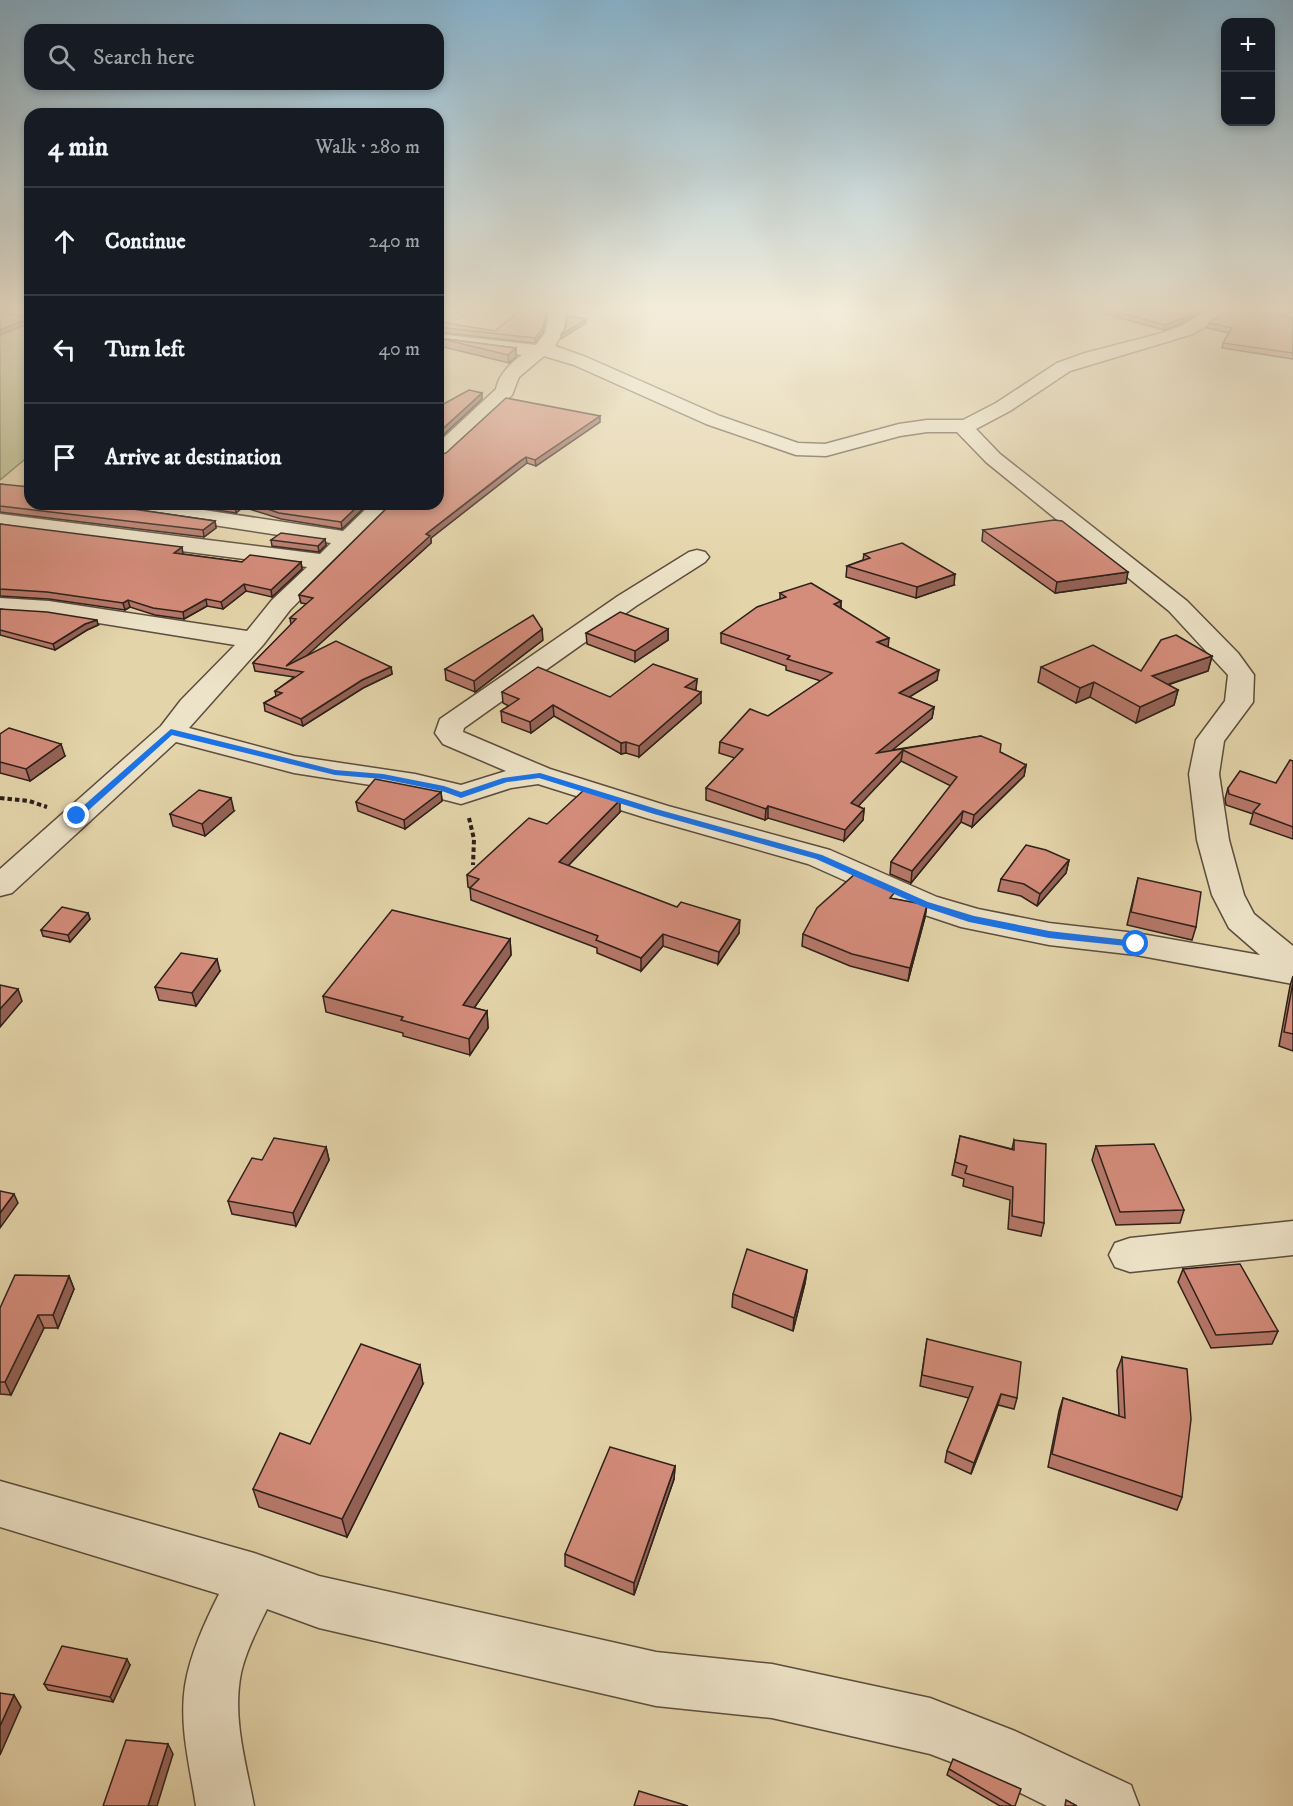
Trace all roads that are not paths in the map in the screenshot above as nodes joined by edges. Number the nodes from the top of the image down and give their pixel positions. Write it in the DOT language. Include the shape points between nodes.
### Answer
graph roads {
  1 [pos="503,393"];
  2 [pos="653,393"];
  3 [pos="1022,393"];
  4 [pos="966,426"];
  5 [pos="444,448"];
  6 [pos="160,510"];
  7 [pos="378,510"];
  8 [pos="0,521"];
  9 [pos="347,539"];
  10 [pos="697,557"];
  11 [pos="326,562"];
  12 [pos="0,605"];
  13 [pos="254,640"];
  14 [pos="171,732"];
  15 [pos="540,775"];
  16 [pos="0,886"];
  17 [pos="1293,965"];
  18 [pos="1293,972"];
  19 [pos="1293,1238"];
  20 [pos="1130,1255"];
  21 [pos="0,1504"];
  22 [pos="254,1579"];
  23 [pos="225,1806"];
  24 [pos="1110,1806"];
  1 -- 5 [label="street"];
  2 -- 4 [label="street" via="713,420 796,449 826,450 927,426"];
  3 -- 4 [label="street"];
  4 -- 17 [label="street" via="967,433 993,458 1178,606 1241,675 1239,702 1210,740 1204,774 1213,840 1228,895 1241,920"];
  6 -- 9 [label="street"];
  7 -- 9 [label="street"];
  8 -- 11 [label="street"];
  9 -- 11 [label="street"];
  10 -- 15 [label="street" via="450,725 453,738"];
  11 -- 13 [label="street" via="280,605"];
  12 -- 13 [label="street" via="49,608"];
  13 -- 14 [label="street"];
  14 -- 15 [label="street" via="335,772 383,777 461,795 506,780"];
  14 -- 16 [label="street"];
  15 -- 18 [label="street" via="819,857 925,904 973,919"];
  19 -- 20 [label="street"];
  21 -- 22 [label="street"];
  22 -- 23 [label="street" via="227,1635 212,1686 212,1722"];
  22 -- 24 [label="street" via="319,1602 656,1679 772,1691 930,1726 995,1751"];
}
